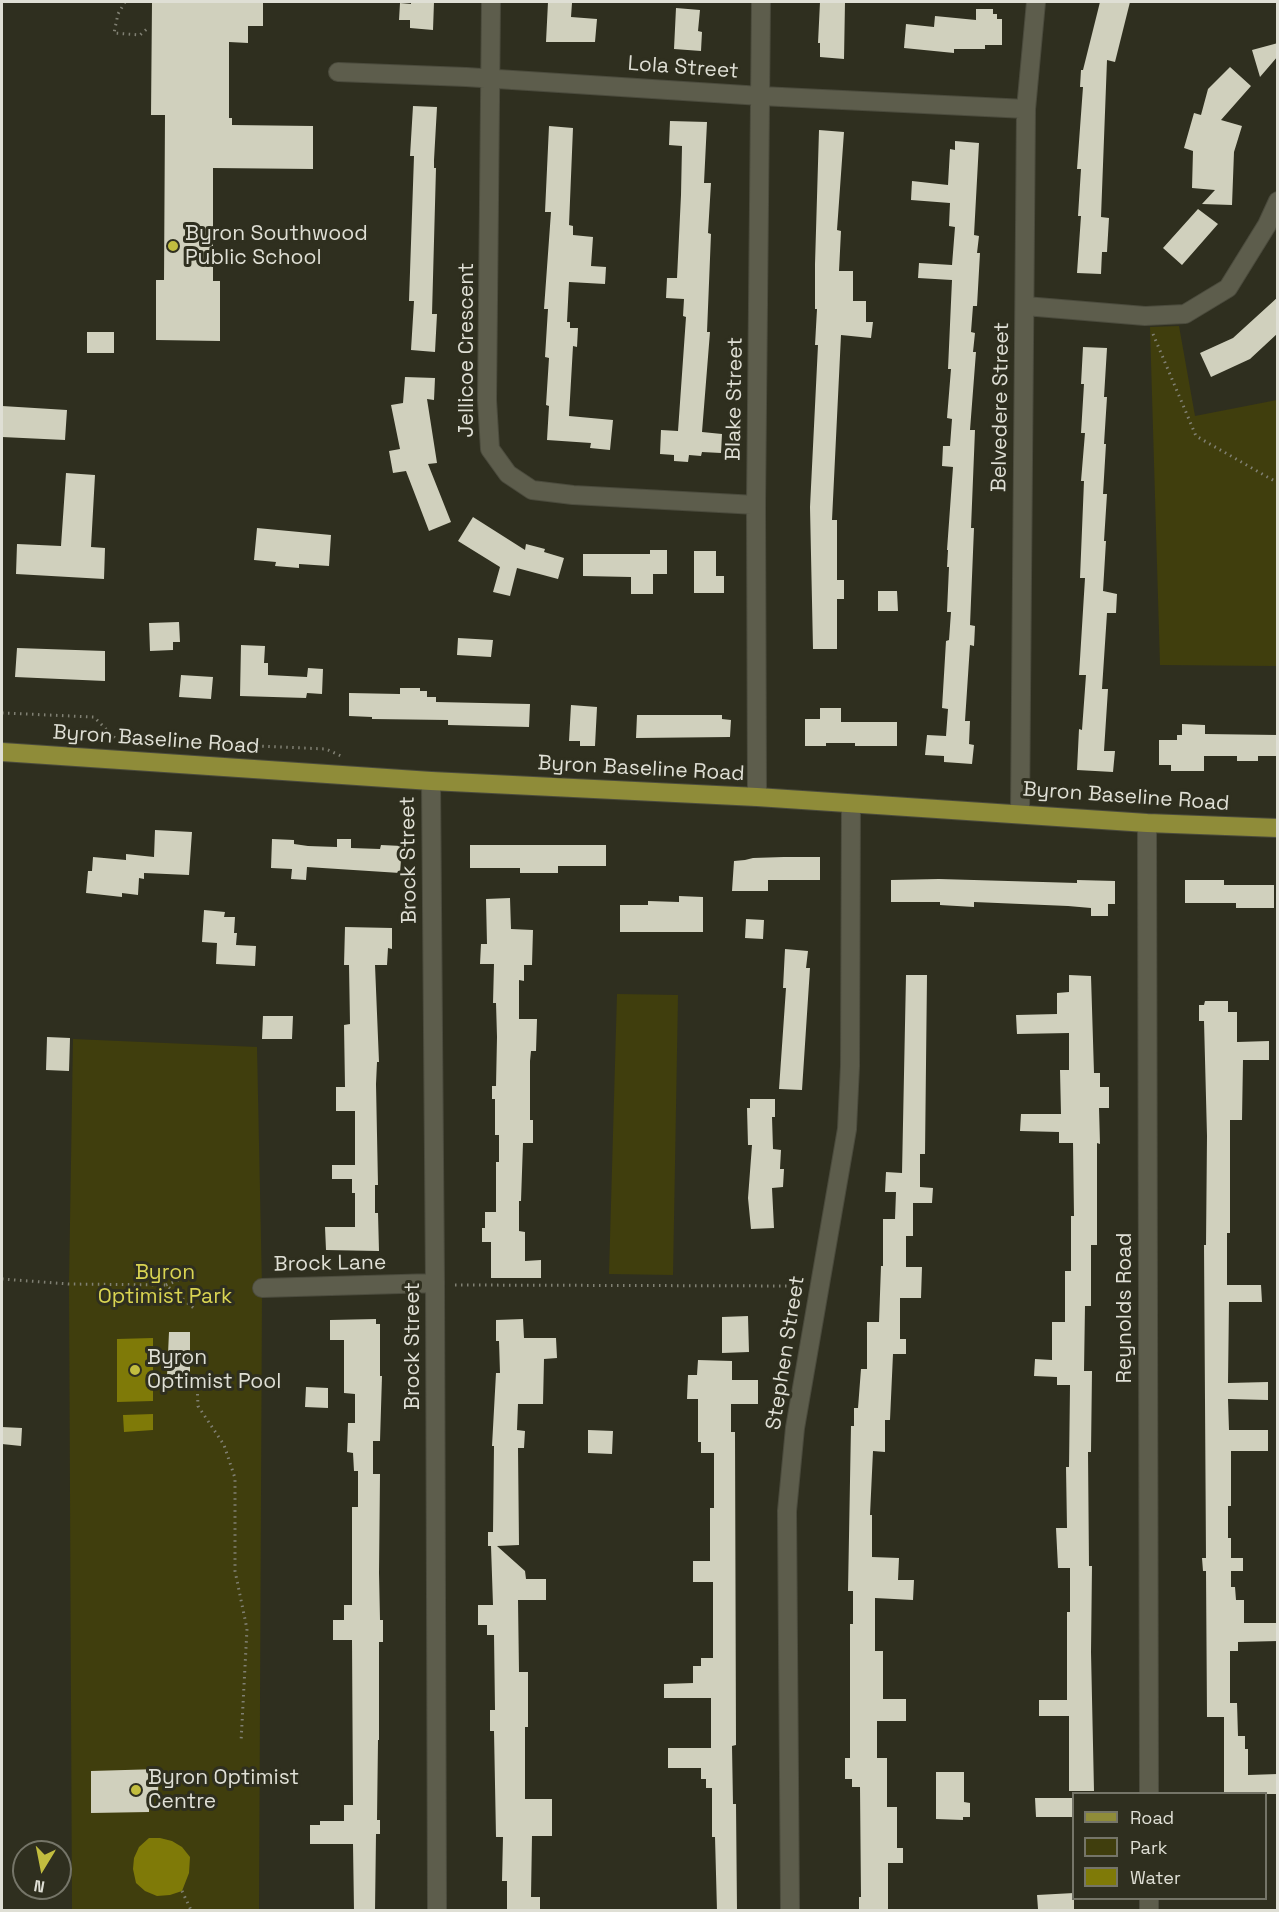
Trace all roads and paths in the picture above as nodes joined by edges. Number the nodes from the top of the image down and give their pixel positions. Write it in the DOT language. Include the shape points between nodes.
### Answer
graph roads {
  1 [pos="125,2"];
  2 [pos="491,2"];
  3 [pos="761,2"];
  4 [pos="1036,2"];
  5 [pos="147,29"];
  6 [pos="338,72"];
  7 [pos="490,79"];
  8 [pos="761,96"];
  9 [pos="1026,109"];
  10 [pos="1278,201"];
  11 [pos="1025,306"];
  12 [pos="1150,327"];
  13 [pos="1278,483"];
  14 [pos="756,505"];
  15 [pos="2,712"];
  16 [pos="2,752"];
  17 [pos="345,759"];
  18 [pos="431,781"];
  19 [pos="757,797"];
  20 [pos="852,804"];
  21 [pos="1020,813"];
  22 [pos="1147,822"];
  23 [pos="1278,828"];
  24 [pos="197,1273"];
  25 [pos="2,1280"];
  26 [pos="435,1283"];
  27 [pos="166,1285"];
  28 [pos="455,1285"];
  29 [pos="805,1286"];
  30 [pos="262,1288"];
  31 [pos="196,1310"];
  32 [pos="197,1382"];
  33 [pos="241,1742"];
  34 [pos="1149,1792"];
  35 [pos="182,1891"];
  36 [pos="191,1911"];
  37 [pos="437,1911"];
  38 [pos="790,1911"];
  1 -- 5 [label="path" via="114,33 140,35"];
  2 -- 7 [label="street, Jellicoe Crescent"];
  3 -- 8 [label="street, Blake Street"];
  4 -- 9 [label="street, Belvedere Street"];
  6 -- 7 [label="street, Lola Street"];
  7 -- 8 [label="street, Lola Street"];
  7 -- 14 [label="street, Jellicoe Crescent" via="490,449 508,474 531,490"];
  8 -- 9 [label="street, Lola Street"];
  8 -- 14 [label="street, Blake Street"];
  9 -- 11 [label="street, Belvedere Street"];
  10 -- 11 [label="street" via="1227,288 1185,314 1145,316"];
  11 -- 21 [label="street, Belvedere Street"];
  12 -- 13 [label="path" via="1196,436"];
  14 -- 19 [label="street, Blake Street"];
  15 -- 17 [label="path" via="94,717 117,740 326,749"];
  16 -- 18 [label="main road, Byron Baseline Road"];
  18 -- 19 [label="main road, Byron Baseline Road"];
  18 -- 26 [label="street, Brock Street"];
  19 -- 20 [label="main road, Byron Baseline Road"];
  20 -- 21 [label="main road, Byron Baseline Road"];
  20 -- 38 [label="street, Stephen Street" via="847,1129 795,1428 786,1511"];
  21 -- 22 [label="main road, Byron Baseline Road"];
  22 -- 23 [label="main road, Byron Baseline Road"];
  22 -- 34 [label="street, Reynolds Road"];
  24 -- 27 [label="path"];
  25 -- 27 [label="path"];
  26 -- 30 [label="street, Brock Lane"];
  26 -- 37 [label="street, Brock Street"];
  27 -- 31 [label="path"];
  28 -- 29 [label="path"];
  32 -- 33 [label="path" via="198,1406 224,1445 235,1478 235,1571 247,1629"];
  35 -- 36 [label="path"];
}
